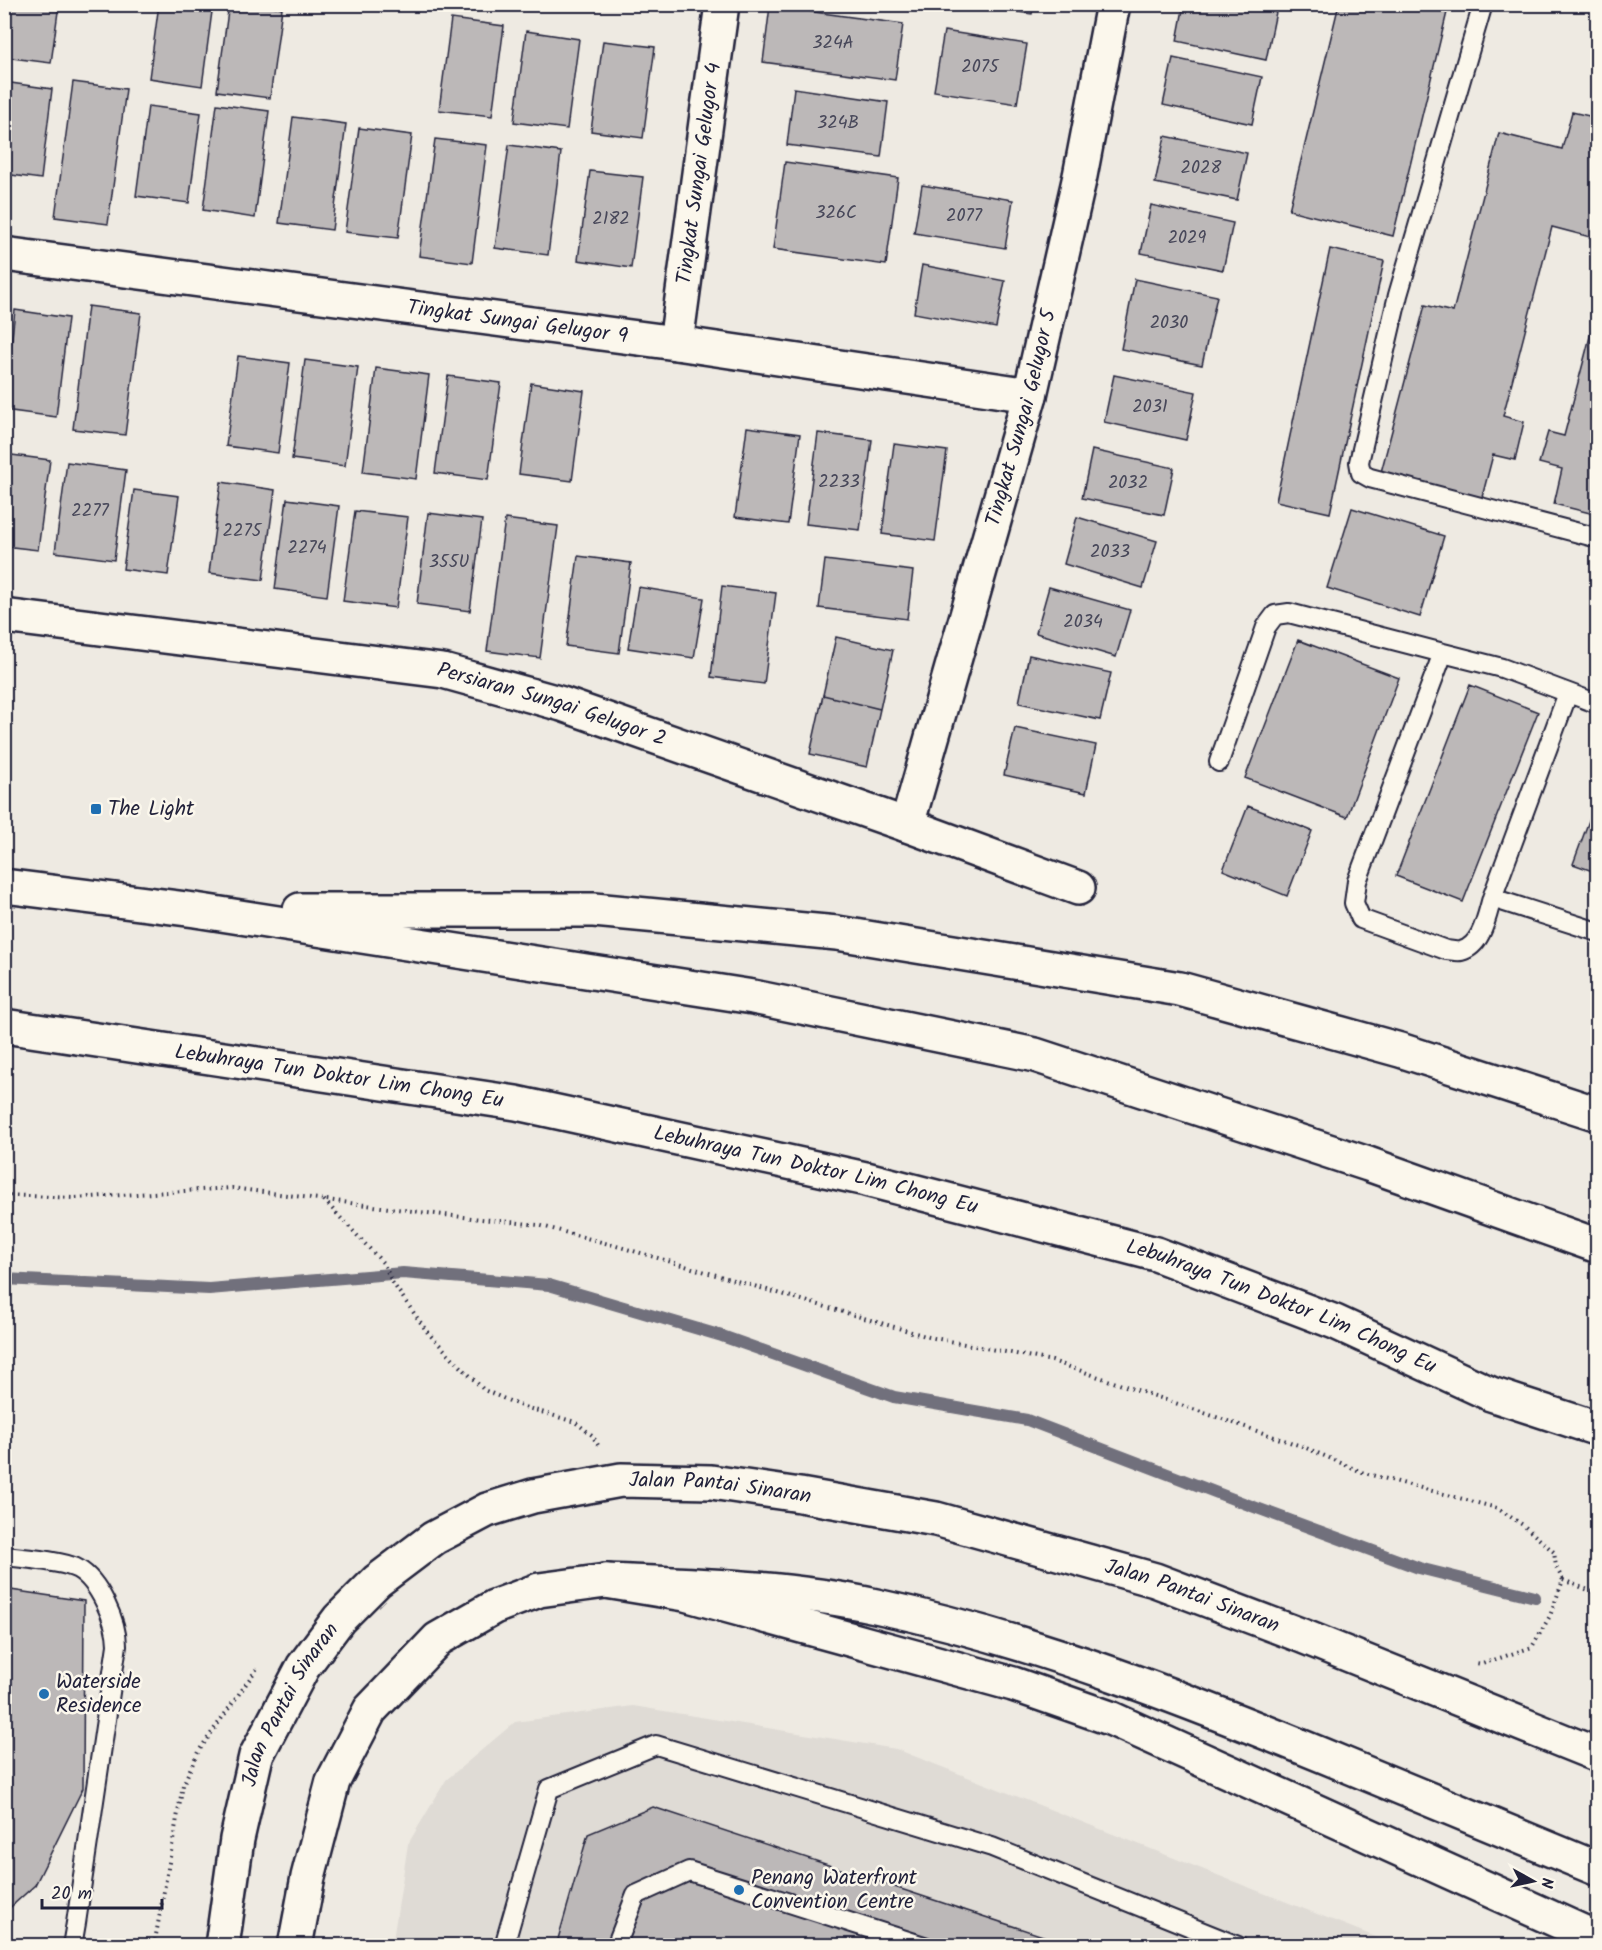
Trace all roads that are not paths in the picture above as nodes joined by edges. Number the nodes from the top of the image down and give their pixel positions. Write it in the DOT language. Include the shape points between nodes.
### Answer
graph roads {
  1 [pos="722,4"];
  2 [pos="1113,4"];
  3 [pos="1483,4"];
  4 [pos="4,254"];
  5 [pos="676,343"];
  6 [pos="1030,395"];
  7 [pos="1598,538"];
  8 [pos="4,616"];
  9 [pos="1443,653"];
  10 [pos="1569,693"];
  11 [pos="1598,704"];
  12 [pos="1219,762"];
  13 [pos="907,825"];
  14 [pos="4,886"];
  15 [pos="1078,888"];
  16 [pos="1492,898"];
  17 [pos="195,910"];
  18 [pos="1598,932"];
  19 [pos="4,1026"];
  20 [pos="1598,1114"];
  21 [pos="1598,1246"];
  22 [pos="1491,1394"];
  23 [pos="1598,1429"];
  24 [pos="1598,1453"];
  25 [pos="4,1556"];
  26 [pos="606,1581"];
  27 [pos="1598,1755"];
  28 [pos="1598,1869"];
  29 [pos="1598,1939"];
  30 [pos="72,1946"];
  31 [pos="222,1946"];
  32 [pos="295,1946"];
  33 [pos="504,1946"];
  34 [pos="616,1946"];
  35 [pos="924,1946"];
  36 [pos="1238,1946"];
  1 -- 5 [label="main road, Tingkat Sungai Gelugor 4"];
  2 -- 6 [label="main road, Tingkat Sungai Gelugor 5" via="1080,176"];
  3 -- 7 [label="lane" via="1398,295 1359,462 1361,472 1370,478"];
  4 -- 5 [label="main road, Tingkat Sungai Gelugor 9"];
  5 -- 6 [label="main road, Tingkat Sungai Gelugor 9"];
  6 -- 13 [label="main road, Tingkat Sungai Gelugor 5"];
  8 -- 13 [label="main road, Persiaran Sungai Gelugor 2" via="443,671 562,704"];
  9 -- 10 [label="lane" via="1502,668"];
  9 -- 12 [label="lane" via="1289,613 1275,615 1266,627"];
  9 -- 16 [label="lane" via="1357,881 1354,903 1361,920 1446,950 1461,951 1472,945 1481,932"];
  10 -- 11 [label="lane"];
  10 -- 16 [label="lane"];
  13 -- 15 [label="main road, Persiaran Sungai Gelugor 2"];
  14 -- 17 [label="main road"];
  16 -- 18 [label="lane"];
  17 -- 20 [label="main road" via="594,910 837,933 1180,989 1400,1050"];
  17 -- 21 [label="main road" via="753,997 1035,1055 1368,1164"];
  19 -- 22 [label="main road, Lebuhraya Tun Doktor Lim Chong Eu" via="516,1103 866,1179 1156,1254 1335,1323"];
  22 -- 23 [label="main road, Lebuhraya Tun Doktor Lim Chong Eu"];
  22 -- 24 [label="main road"];
  25 -- 30 [label="lane" via="77,1569 98,1591 117,1632"];
  26 -- 28 [label="main road" via="757,1588 874,1606 995,1635 1141,1684 1286,1740"];
  26 -- 29 [label="main road" via="685,1594 1013,1684 1110,1718"];
  26 -- 32 [label="main road" via="539,1590 485,1612 438,1639 370,1710 333,1781 308,1876"];
  27 -- 31 [label="main road, Jalan Pantai Sinaran" via="1155,1580 936,1519 711,1482 621,1480 533,1496 487,1510 434,1538 377,1581 339,1619 303,1667 256,1756 237,1839"];
  33 -- 36 [label="lane" via="549,1789 656,1744 992,1847"];
  34 -- 35 [label="lane" via="636,1895 689,1871"];
}
